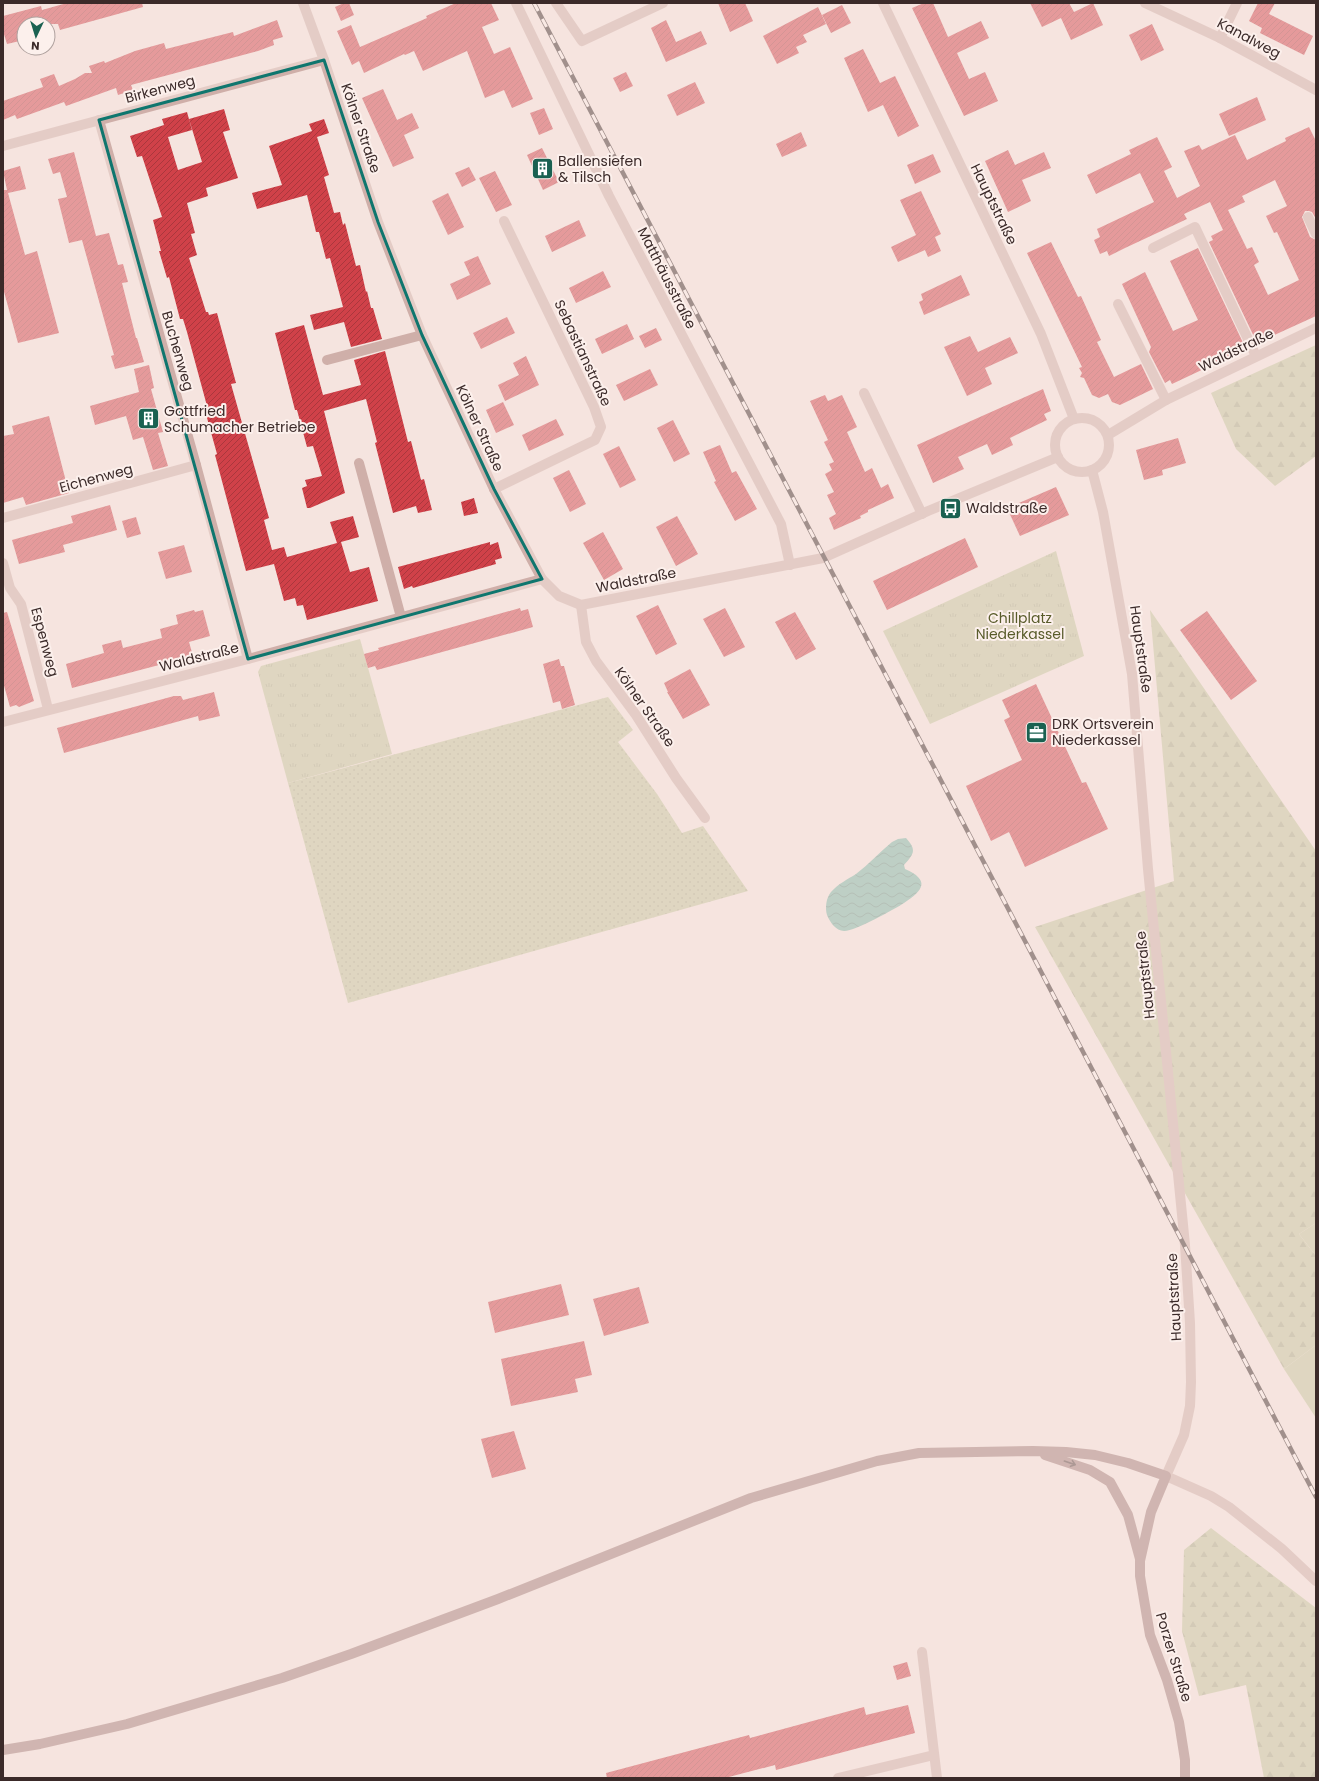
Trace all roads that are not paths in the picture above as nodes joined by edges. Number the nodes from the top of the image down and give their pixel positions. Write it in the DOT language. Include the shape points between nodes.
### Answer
graph roads {
  1 [pos="303,3"];
  2 [pos="516,3"];
  3 [pos="556,3"];
  4 [pos="663,3"];
  5 [pos="883,3"];
  6 [pos="1145,3"];
  7 [pos="1237,3"];
  8 [pos="1220,38"];
  9 [pos="324,60"];
  10 [pos="1316,90"];
  11 [pos="99,120"];
  12 [pos="3,146"];
  13 [pos="1308,217"];
  14 [pos="504,221"];
  15 [pos="1316,234"];
  16 [pos="1153,248"];
  17 [pos="1118,304"];
  18 [pos="1316,328"];
  19 [pos="422,335"];
  20 [pos="1256,356"];
  21 [pos="327,360"];
  22 [pos="864,393"];
  23 [pos="1166,400"];
  24 [pos="1074,419"];
  25 [pos="1108,435"];
  26 [pos="1058,457"];
  27 [pos="359,463"];
  28 [pos="196,465"];
  29 [pos="1092,470"];
  30 [pos="494,489"];
  31 [pos="922,514"];
  32 [pos="3,518"];
  33 [pos="3,563"];
  34 [pos="790,565"];
  35 [pos="542,579"];
  36 [pos="581,605"];
  37 [pos="401,616"];
  38 [pos="248,659"];
  39 [pos="48,709"];
  40 [pos="3,722"];
  41 [pos="705,818"];
  42 [pos="1033,1451"];
  43 [pos="1166,1476"];
  44 [pos="1140,1561"];
  45 [pos="1316,1580"];
  46 [pos="922,1652"];
  47 [pos="3,1750"];
  48 [pos="934,1755"];
  49 [pos="838,1778"];
  50 [pos="937,1778"];
  51 [pos="1185,1778"];
  1 -- 9 [label="street, Kölner Straße"];
  2 -- 34 [label="street, Matthäusstraße" via="608,196 781,524"];
  3 -- 4 [label="street" via="582,41"];
  5 -- 24 [label="street, Hauptstraße" via="1038,328"];
  6 -- 8 [label="street, Kanalweg"];
  7 -- 8 [label="street"];
  8 -- 10 [label="street, Kanalweg"];
  9 -- 11 [label="street, Birkenweg"];
  9 -- 19 [label="street, Kölner Straße" via="378,222"];
  11 -- 12 [label="street, Birkenweg"];
  11 -- 28 [label="street, Buchenweg"];
  13 -- 15 [label="street"];
  14 -- 30 [label="street, Sebastianstraße" via="594,406 601,427 595,440"];
  16 -- 20 [label="street" via="1195,227"];
  17 -- 23 [label="street"];
  18 -- 20 [label="street, Waldstraße"];
  19 -- 21 [label="street"];
  19 -- 30 [label="street, Kölner Straße"];
  20 -- 23 [label="street, Waldstraße"];
  22 -- 31 [label="street"];
  23 -- 25 [label="street, Waldstraße"];
  24 -- 25 [label="street" via="1094,421 1102,426"];
  24 -- 26 [label="street" via="1066,423 1058,435 1055,448"];
  25 -- 29 [label="street" via="1107,456 1101,465"];
  26 -- 29 [label="street" via="1072,470"];
  26 -- 31 [label="street, Waldstraße"];
  27 -- 37 [label="street"];
  28 -- 32 [label="street, Eichenweg"];
  28 -- 38 [label="street, Buchenweg"];
  29 -- 43 [label="street, Hauptstraße" via="1103,512 1132,674 1185,1252 1190,1323 1190,1406 1184,1435"];
  30 -- 35 [label="street, Kölner Straße"];
  31 -- 34 [label="street, Waldstraße" via="823,558"];
  33 -- 39 [label="street, Espenweg" via="10,588 21,604"];
  34 -- 36 [label="street, Waldstraße"];
  35 -- 36 [label="street, Kölner Straße" via="559,596"];
  35 -- 37 [label="street, Waldstraße"];
  36 -- 41 [label="street, Kölner Straße" via="586,642 596,661 636,715"];
  37 -- 38 [label="street, Waldstraße"];
  38 -- 39 [label="street, Waldstraße"];
  39 -- 40 [label="street, Waldstraße"];
  42 -- 43 [label="main road" via="1095,1455"];
  42 -- 44 [label="main road, one-way" via="1090,1470 1110,1482 1128,1515"];
  42 -- 47 [label="main road" via="919,1453 877,1461 751,1498 498,1599 282,1678 128,1724"];
  43 -- 44 [label="main road, Porzer Straße" via="1151,1512"];
  43 -- 45 [label="street" via="1224,1504"];
  44 -- 51 [label="main road, Porzer Straße" via="1140,1576 1150,1635 1179,1722"];
  46 -- 48 [label="street"];
  48 -- 49 [label="street"];
  48 -- 50 [label="street"];
}
